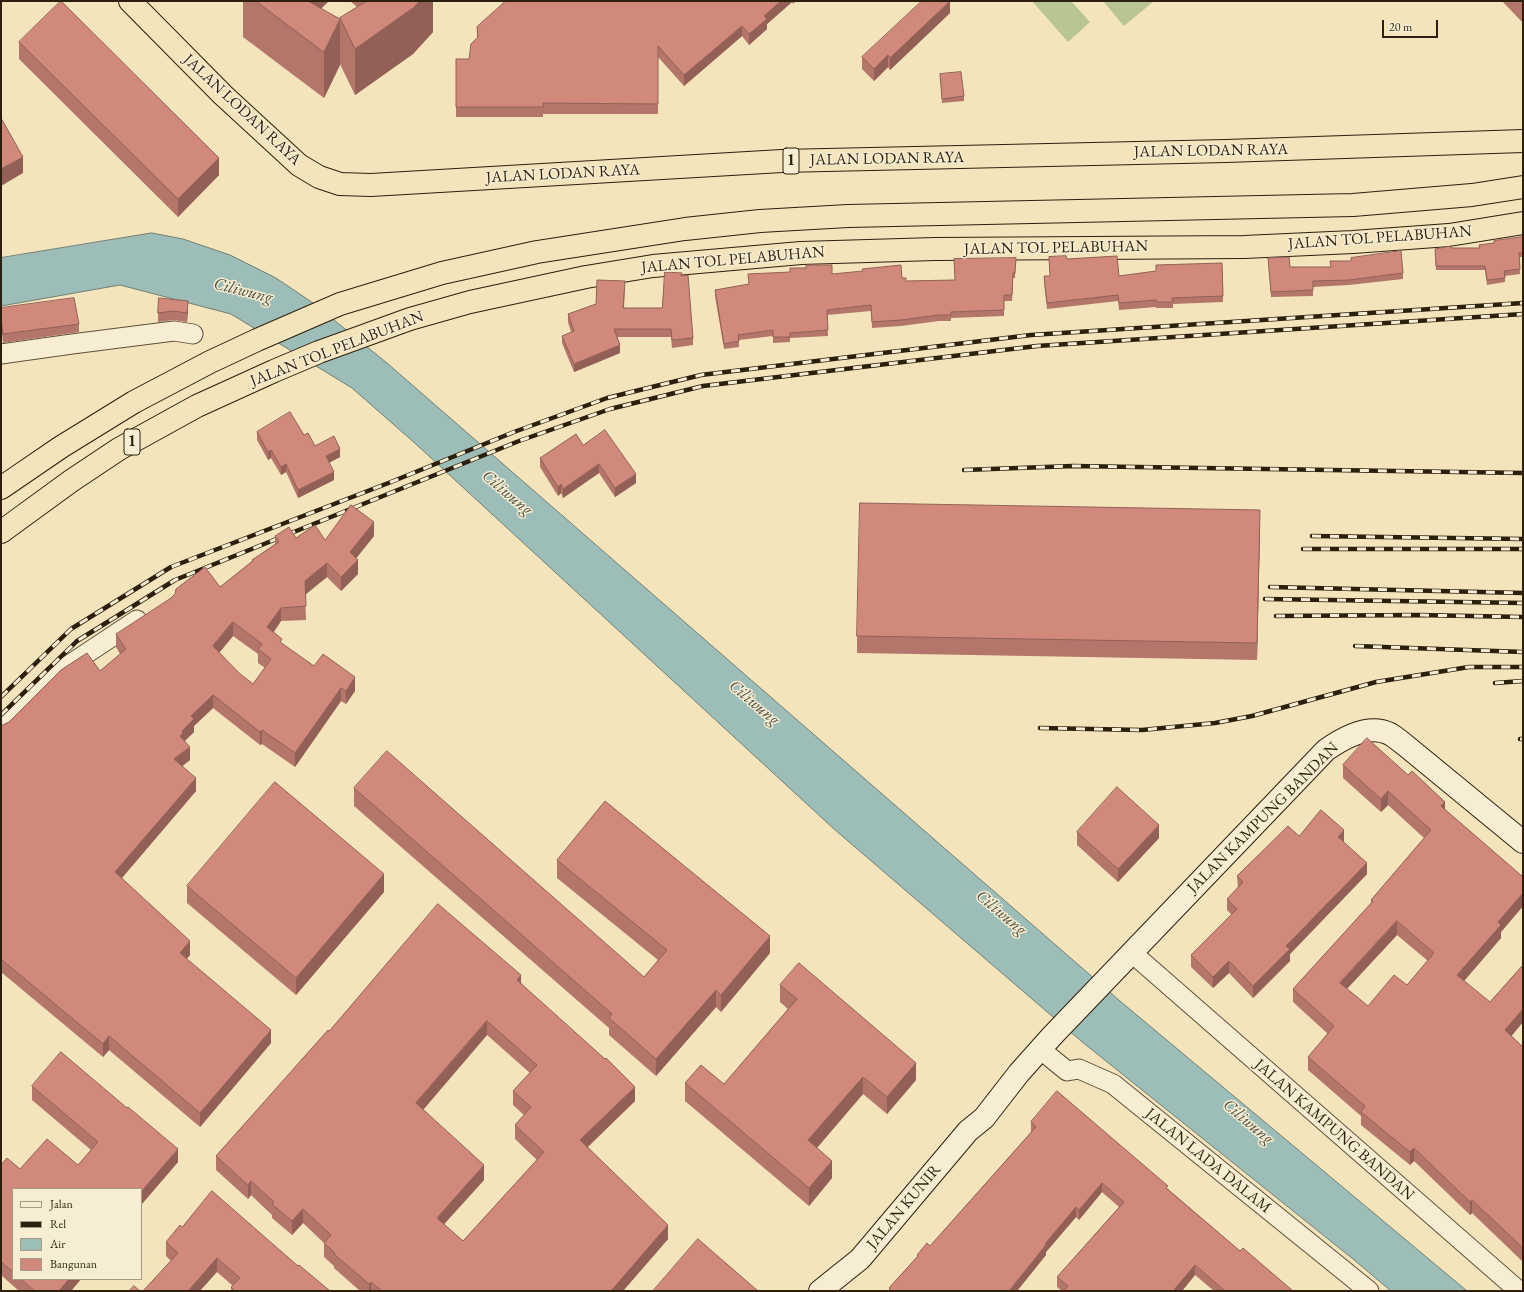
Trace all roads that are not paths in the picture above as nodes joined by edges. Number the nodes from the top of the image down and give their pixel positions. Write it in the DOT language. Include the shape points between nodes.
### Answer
graph roads {
  1 [pos="130,1"];
  2 [pos="1523,141"];
  3 [pos="1523,187"];
  4 [pos="1523,223"];
  5 [pos="193,334"];
  6 [pos="1,354"];
  7 [pos="1,488"];
  8 [pos="1,532"];
  9 [pos="154,609"];
  10 [pos="1,728"];
  11 [pos="1523,842"];
  12 [pos="1131,952"];
  13 [pos="1113,972"];
  14 [pos="1046,1043"];
  15 [pos="984,1118"];
  16 [pos="820,1291"];
  17 [pos="834,1291"];
  18 [pos="1368,1291"];
  19 [pos="1519,1291"];
  1 -- 2 [label="highway, JALAN LODAN RAYA / 1" via="223,95 299,165 319,177 340,184 371,185 782,161"];
  3 -- 7 [label="highway, JALAN TOL PELABUHAN / 1" via="1472,195 1353,205 848,216 760,221 685,229 537,252 442,273 340,304 257,340 134,402"];
  4 -- 8 [label="highway, JALAN TOL PELABUHAN / 1" via="1450,235 1252,247 935,249 800,253 653,266 586,277 470,302 410,319 274,371 197,406 119,450"];
  5 -- 6 [label="street" via="174,331"];
  9 -- 10 [label="street" via="54,675"];
  11 -- 12 [label="street, JALAN KAMPUNG BANDAN" via="1389,733 1357,733 1343,738 1326,750"];
  12 -- 13 [label="street, JALAN KAMPUNG BANDAN"];
  12 -- 19 [label="street, JALAN KAMPUNG BANDAN"];
  13 -- 14 [label="street, JALAN KUNIR"];
  14 -- 15 [label="street, JALAN KUNIR"];
  14 -- 18 [label="street, JALAN LADA DALAM" via="1067,1070 1079,1069 1113,1084"];
  15 -- 16 [label="street, JALAN KUNIR" via="968,1131 860,1259"];
  15 -- 17 [label="street, JALAN KUNIR" via="966,1146 867,1264"];
}
